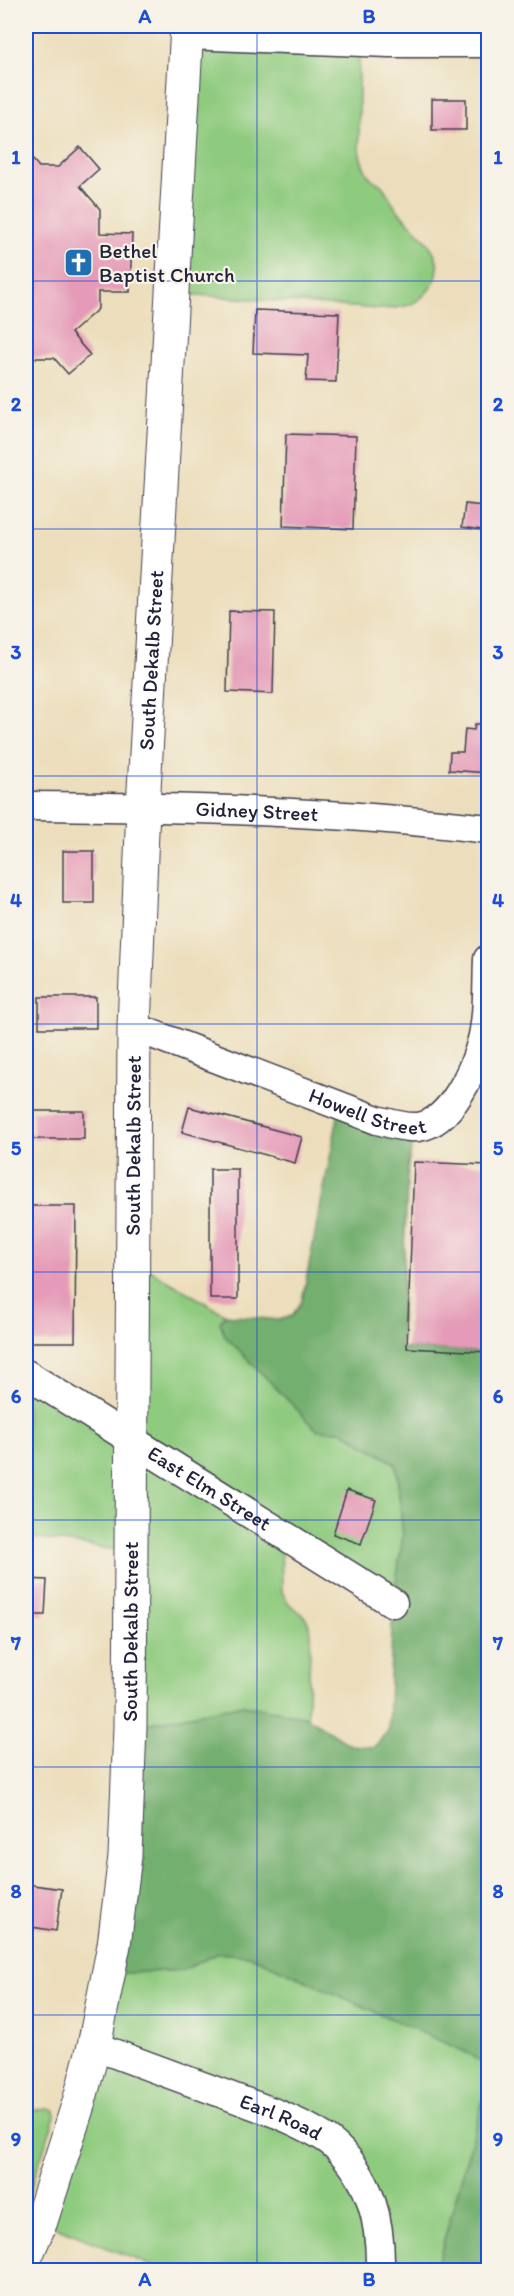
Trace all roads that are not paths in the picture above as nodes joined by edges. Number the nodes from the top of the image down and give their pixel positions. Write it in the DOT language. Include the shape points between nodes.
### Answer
graph roads {
  1 [pos="187,30"];
  2 [pos="489,43"];
  3 [pos="26,806"];
  4 [pos="143,807"];
  5 [pos="489,829"];
  6 [pos="489,958"];
  7 [pos="134,1027"];
  8 [pos="26,1374"];
  9 [pos="133,1442"];
  10 [pos="393,1603"];
  11 [pos="94,2046"];
  12 [pos="26,2256"];
  13 [pos="380,2271"];
  1 -- 2 [label="street" via="389,43"];
  1 -- 4 [label="main road, South Dekalb Street"];
  3 -- 4 [label="street, Gidney Street"];
  4 -- 5 [label="street, Gidney Street" via="380,818"];
  4 -- 7 [label="main road, South Dekalb Street"];
  6 -- 7 [label="street, Howell Street" via="485,1025 478,1053 454,1101 434,1121 423,1126 377,1120"];
  7 -- 9 [label="main road, South Dekalb Street"];
  8 -- 9 [label="street, East Elm Street"];
  9 -- 10 [label="street, East Elm Street"];
  9 -- 11 [label="main road, South Dekalb Street" via="125,1856 114,1945"];
  11 -- 12 [label="main road, South Dekalb Street" via="41,2221"];
  11 -- 13 [label="street, Earl Road" via="278,2114 331,2142 367,2189 377,2213"];
}
